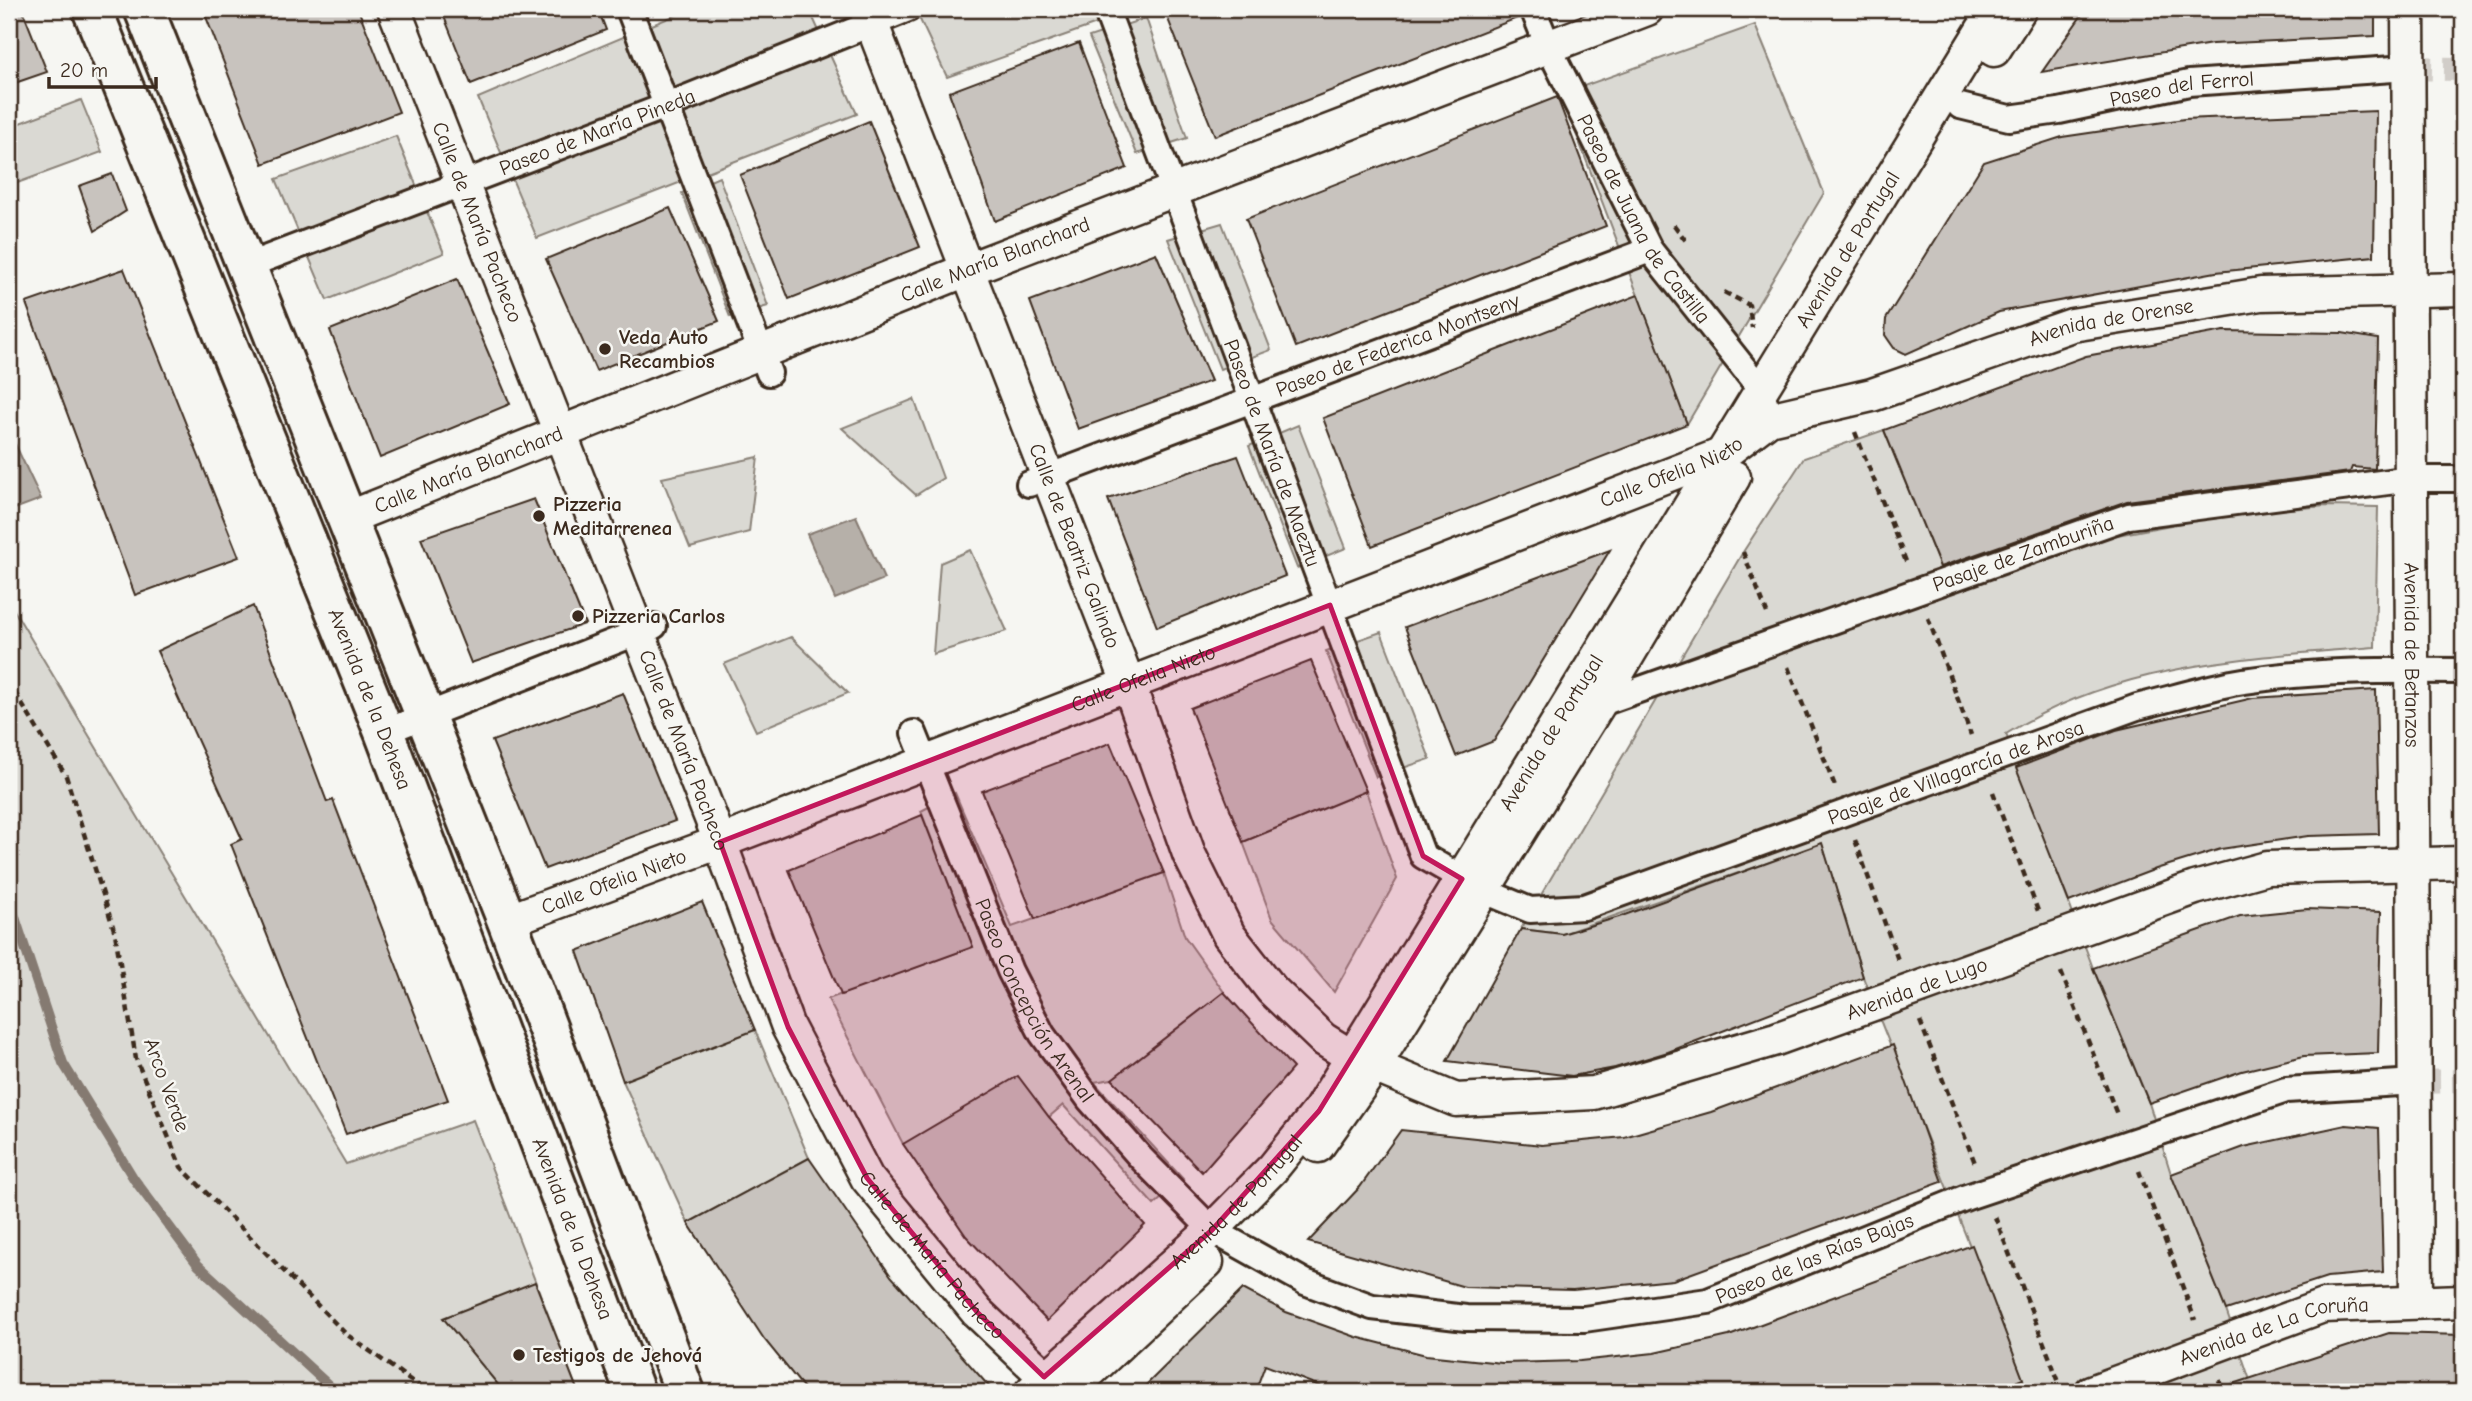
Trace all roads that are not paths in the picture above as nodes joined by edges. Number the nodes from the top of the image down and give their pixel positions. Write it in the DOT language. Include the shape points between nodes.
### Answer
graph roads {
  1 [pos="92,9"];
  2 [pos="144,9"];
  3 [pos="394,9"];
  4 [pos="629,9"];
  5 [pos="908,9"];
  6 [pos="1106,9"];
  7 [pos="1533,9"];
  8 [pos="1647,9"];
  9 [pos="1995,9"];
  10 [pos="2020,9"];
  11 [pos="2408,9"];
  12 [pos="869,16"];
  13 [pos="1548,46"];
  14 [pos="2408,68"];
  15 [pos="666,106"];
  16 [pos="1960,106"];
  17 [pos="461,183"];
  18 [pos="1173,190"];
  19 [pos="1650,250"];
  20 [pos="246,266"];
  21 [pos="969,269"];
  22 [pos="2409,289"];
  23 [pos="2463,289"];
  24 [pos="766,363"];
  25 [pos="1251,399"];
  26 [pos="1766,405"];
  27 [pos="560,433"];
  28 [pos="1723,454"];
  29 [pos="2411,479"];
  30 [pos="2463,479"];
  31 [pos="1039,480"];
  32 [pos="345,519"];
  33 [pos="1330,605"];
  34 [pos="646,629"];
  35 [pos="2413,670"];
  36 [pos="2463,671"];
  37 [pos="1129,684"];
  38 [pos="1599,704"];
  39 [pos="424,717"];
  40 [pos="384,732"];
  41 [pos="914,733"];
  42 [pos="926,762"];
  43 [pos="720,842"];
  44 [pos="2414,863"];
  45 [pos="2463,863"];
  46 [pos="1472,885"];
  47 [pos="507,921"];
  48 [pos="1363,1062"];
  49 [pos="2416,1082"];
  50 [pos="1220,1236"];
  51 [pos="2416,1301"];
  52 [pos="2463,1301"];
  53 [pos="1051,1389"];
  54 [pos="635,1392"];
  55 [pos="685,1392"];
  56 [pos="2091,1392"];
  1 -- 40 [label="main road, Avenida de la Dehesa"];
  2 -- 20 [label="main road, Avenida de la Dehesa"];
  3 -- 17 [label="street, Calle de María Pacheco"];
  4 -- 15 [label="street"];
  5 -- 12 [label="street, Paseo de María Pineda"];
  6 -- 18 [label="street, Paseo de María de Maeztu"];
  7 -- 13 [label="street, Paseo de Juana de Castilla"];
  8 -- 13 [label="street, Calle María Blanchard"];
  9 -- 26 [label="street, Avenida de Portugal"];
  10 -- 16 [label="street, Avenida de Portugal"];
  11 -- 14 [label="street, Avenida de Betanzos"];
  12 -- 15 [label="street, Paseo de María Pineda"];
  12 -- 21 [label="street, Calle de Beatriz Galindo"];
  13 -- 18 [label="street, Calle María Blanchard"];
  13 -- 19 [label="street, Paseo de Juana de Castilla"];
  14 -- 16 [label="street, Paseo del Ferrol" via="2189,83 2009,118"];
  14 -- 22 [label="street, Avenida de Betanzos"];
  15 -- 17 [label="street, Paseo de María Pineda"];
  15 -- 24 [label="street"];
  16 -- 26 [label="street, Avenida de Portugal"];
  17 -- 20 [label="street, Paseo de María Pineda"];
  17 -- 27 [label="street, Calle de María Pacheco"];
  18 -- 21 [label="street, Calle María Blanchard"];
  18 -- 25 [label="street, Paseo de María de Maeztu"];
  19 -- 25 [label="street, Paseo de Federica Montseny"];
  19 -- 26 [label="street, Paseo de Juana de Castilla"];
  20 -- 32 [label="main road, Avenida de la Dehesa"];
  21 -- 24 [label="street, Calle María Blanchard"];
  21 -- 31 [label="street, Calle de Beatriz Galindo"];
  22 -- 23 [label="street, Avenida de Orense"];
  22 -- 26 [label="street, Avenida de Orense" via="2261,294 2072,325 1872,395 1843,402"];
  22 -- 29 [label="street, Avenida de Betanzos"];
  24 -- 27 [label="street, Calle María Blanchard"];
  25 -- 31 [label="street, Paseo de Federica Montseny"];
  25 -- 33 [label="street, Paseo de María de Maeztu"];
  26 -- 28 [label="street, Calle Ofelia Nieto"];
  26 -- 38 [label="street, Avenida de Portugal"];
  27 -- 32 [label="street, Calle María Blanchard"];
  27 -- 34 [label="street, Calle de María Pacheco"];
  28 -- 33 [label="street, Calle Ofelia Nieto"];
  28 -- 46 [label="street, Avenida de Portugal"];
  29 -- 30 [label="street, Pasaje de Zamburiña"];
  29 -- 35 [label="street, Avenida de Betanzos"];
  29 -- 38 [label="street, Pasaje de Zamburiña" via="2129,516"];
  31 -- 37 [label="street, Calle de Beatriz Galindo"];
  32 -- 39 [label="main road, Avenida de la Dehesa"];
  33 -- 37 [label="street, Calle Ofelia Nieto"];
  33 -- 46 [label="street, Paseo de María de Maeztu" via="1423,856"];
  34 -- 39 [label="street"];
  34 -- 43 [label="street, Calle de María Pacheco"];
  35 -- 36 [label="street, Pasaje de Villagarcía de Arosa"];
  35 -- 44 [label="street, Avenida de Betanzos"];
  35 -- 46 [label="street, Pasaje de Villagarcía de Arosa" via="2233,683 2137,707 1584,907 1530,910"];
  37 -- 42 [label="street, Calle Ofelia Nieto"];
  37 -- 48 [label="street, Calle de Beatriz Galindo" via="1189,854 1229,935 1272,990 1323,1039"];
  38 -- 46 [label="street, Avenida de Portugal"];
  39 -- 40 [label="street"];
  39 -- 47 [label="main road, Avenida de la Dehesa"];
  40 -- 54 [label="main road, Avenida de la Dehesa"];
  41 -- 42 [label="street, Paseo Concepción Arenal"];
  42 -- 43 [label="street, Calle Ofelia Nieto"];
  42 -- 50 [label="street, Paseo Concepción Arenal" via="1010,971 1042,1034 1088,1099"];
  43 -- 47 [label="street, Calle Ofelia Nieto"];
  43 -- 53 [label="street, Calle de María Pacheco" via="788,1027 867,1178 977,1312"];
  44 -- 45 [label="street, Avenida de Lugo"];
  44 -- 48 [label="street, Avenida de Lugo" via="2267,868 2195,888 1776,1039 1594,1093 1456,1100"];
  44 -- 49 [label="street, Avenida de Betanzos"];
  46 -- 48 [label="street, Avenida de Portugal"];
  47 -- 55 [label="main road, Avenida de la Dehesa"];
  48 -- 50 [label="street, Avenida de Portugal" via="1336,1124 1297,1172"];
  49 -- 50 [label="street, Paseo de las Rías Bajas" via="2286,1090 1967,1197 1708,1301 1584,1320 1466,1318 1372,1307 1306,1282"];
  49 -- 51 [label="street, Avenida de Betanzos"];
  50 -- 53 [label="street, Avenida de Portugal"];
  51 -- 52 [label="street, Avenida de La Coruña"];
  51 -- 56 [label="street, Avenida de La Coruña" via="2323,1306"];
}
